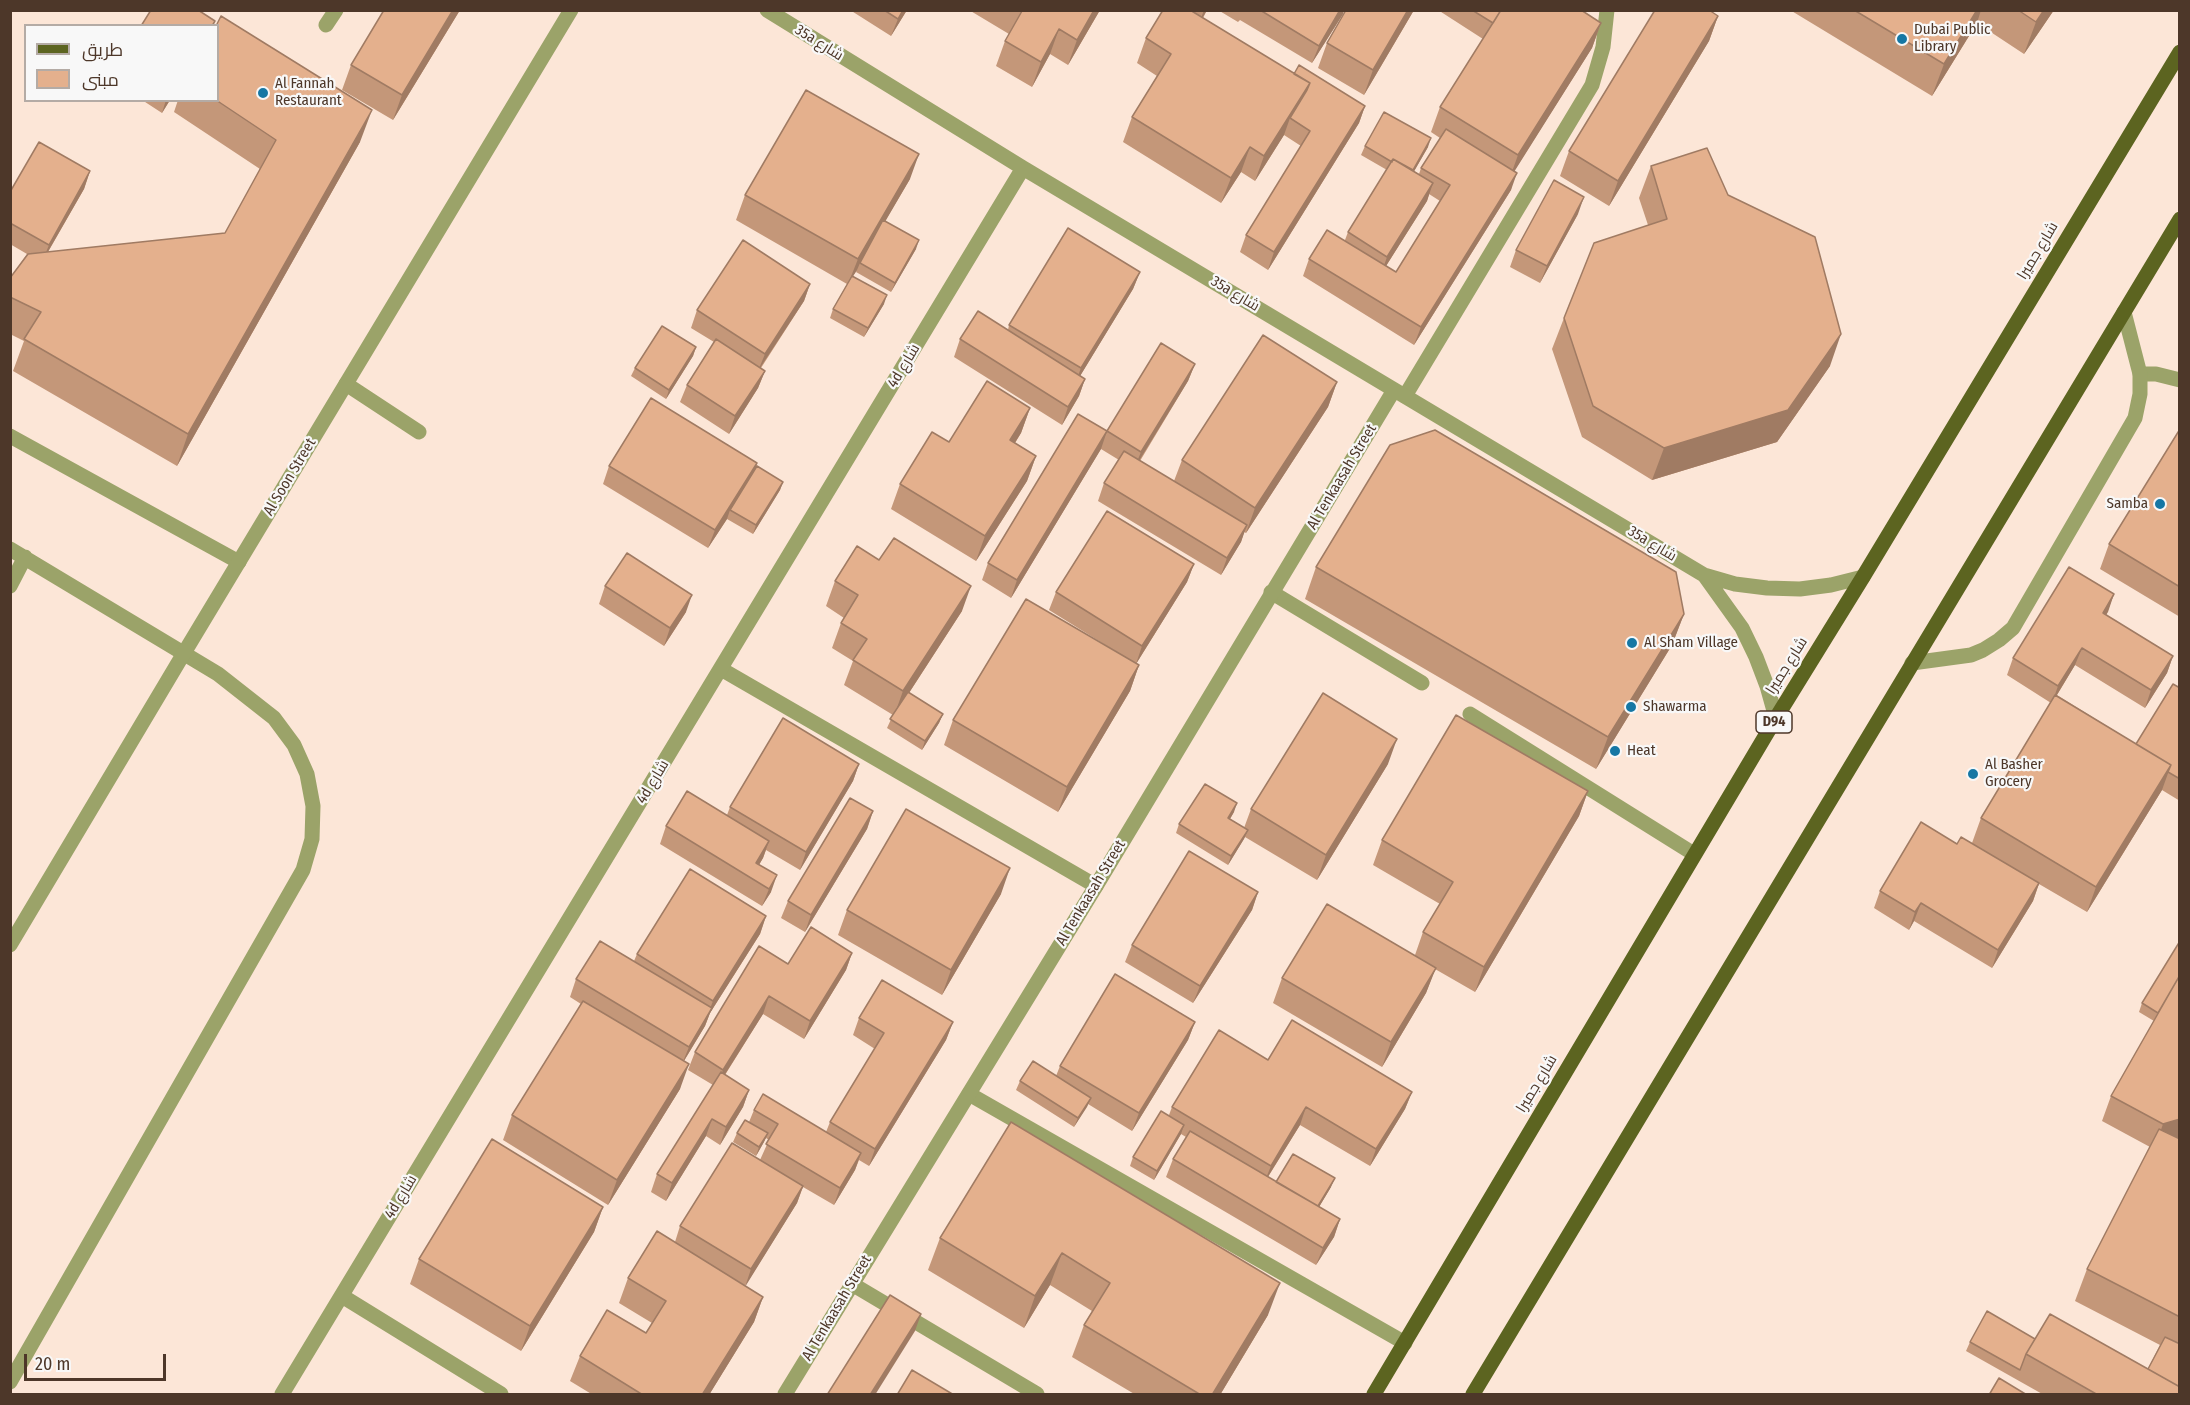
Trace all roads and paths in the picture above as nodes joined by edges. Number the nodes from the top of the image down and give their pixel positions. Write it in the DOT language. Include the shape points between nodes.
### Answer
graph roads {
  1 [pos="336,10"];
  2 [pos="571,10"];
  3 [pos="767,10"];
  4 [pos="1607,10"];
  5 [pos="326,25"];
  6 [pos="2180,52"];
  7 [pos="1023,168"];
  8 [pos="2180,219"];
  9 [pos="2124,312"];
  10 [pos="2140,374"];
  11 [pos="2180,380"];
  12 [pos="346,384"];
  13 [pos="1400,393"];
  14 [pos="419,432"];
  15 [pos="10,436"];
  16 [pos="10,549"];
  17 [pos="26,557"];
  18 [pos="239,562"];
  19 [pos="1704,575"];
  20 [pos="1863,578"];
  21 [pos="10,586"];
  22 [pos="1271,592"];
  23 [pos="184,653"];
  24 [pos="1912,663"];
  25 [pos="721,669"];
  26 [pos="1422,683"];
  27 [pos="1470,714"];
  28 [pos="1776,718"];
  29 [pos="1694,854"];
  30 [pos="1096,886"];
  31 [pos="10,945"];
  32 [pos="969,1094"];
  33 [pos="852,1284"];
  34 [pos="342,1296"];
  35 [pos="1405,1343"];
  36 [pos="10,1382"];
  37 [pos="282,1395"];
  38 [pos="501,1395"];
  39 [pos="784,1395"];
  40 [pos="1037,1395"];
  41 [pos="1374,1395"];
  42 [pos="1473,1395"];
  1 -- 5 [label="street"];
  2 -- 12 [label="street, Al Soon Street"];
  3 -- 7 [label="street, 35a شارع"];
  4 -- 13 [label="street, Al Tenkaasah Street" via="1603,47 1592,85"];
  6 -- 20 [label="main road, شارع جميرا / D94"];
  7 -- 13 [label="street, 35a شارع"];
  7 -- 25 [label="street, 4d شارع"];
  8 -- 9 [label="main road"];
  9 -- 10 [label="street"];
  9 -- 24 [label="main road"];
  10 -- 11 [label="street"];
  10 -- 24 [label="street" via="2136,418 2013,628 1971,655"];
  12 -- 14 [label="street"];
  12 -- 18 [label="street, Al Soon Street"];
  13 -- 19 [label="street, 35a شارع"];
  13 -- 22 [label="street, Al Tenkaasah Street"];
  15 -- 18 [label="street"];
  16 -- 17 [label="street"];
  17 -- 21 [label="street"];
  17 -- 23 [label="street"];
  18 -- 23 [label="street, Al Soon Street"];
  19 -- 20 [label="street, 35a شارع" via="1735,584 1800,589"];
  19 -- 28 [label="street, 35a شارع" via="1742,628"];
  20 -- 28 [label="main road, شارع جميرا / D94"];
  22 -- 26 [label="street"];
  22 -- 30 [label="street, Al Tenkaasah Street"];
  23 -- 31 [label="street, Al Soon Street"];
  23 -- 36 [label="street" via="274,718 294,745 307,774 314,806 312,839 303,870"];
  24 -- 42 [label="main road"];
  25 -- 30 [label="street"];
  25 -- 34 [label="street, 4d شارع"];
  27 -- 29 [label="street"];
  28 -- 29 [label="main road, شارع جميرا / D94"];
  29 -- 35 [label="main road, شارع جميرا / D94"];
  30 -- 32 [label="street, Al Tenkaasah Street"];
  32 -- 33 [label="street, Al Tenkaasah Street"];
  32 -- 35 [label="street"];
  33 -- 39 [label="street, Al Tenkaasah Street"];
  33 -- 40 [label="street"];
  34 -- 37 [label="street, 4d شارع"];
  34 -- 38 [label="street"];
  35 -- 41 [label="main road, شارع جميرا / D94"];
}
